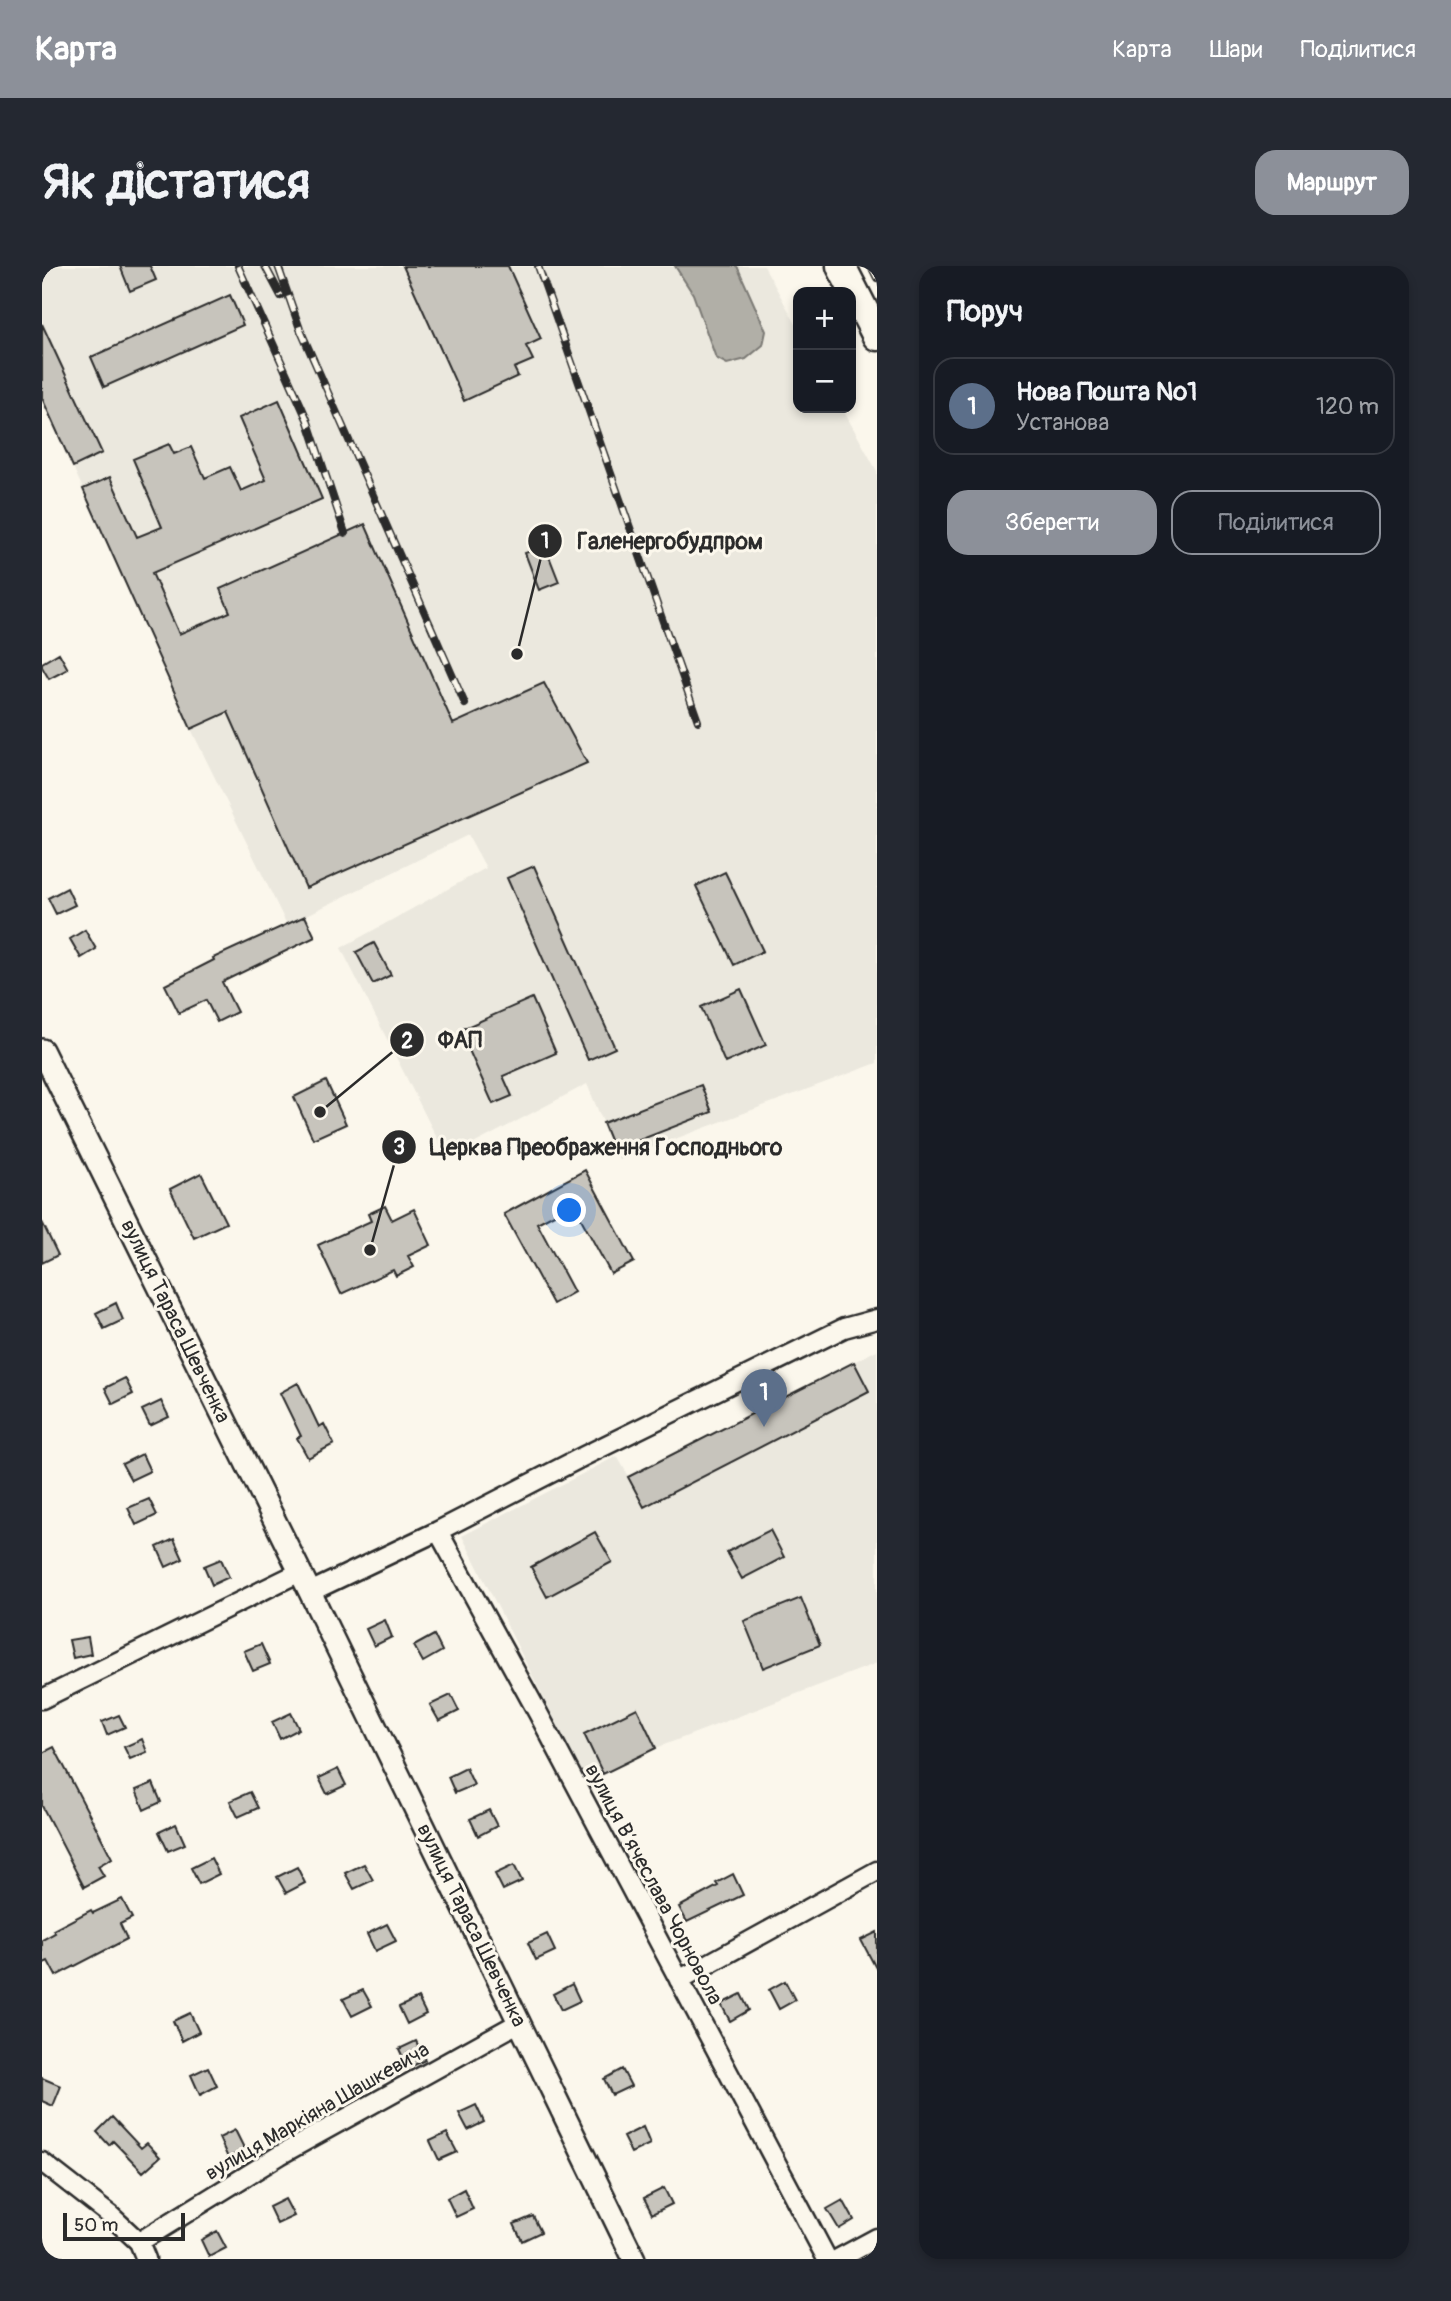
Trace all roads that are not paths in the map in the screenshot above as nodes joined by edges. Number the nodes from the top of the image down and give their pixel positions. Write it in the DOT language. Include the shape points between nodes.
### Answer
graph roads {
  1 [pos="841,266"];
  2 [pos="877,336"];
  3 [pos="42,1050"];
  4 [pos="877,1319"];
  5 [pos="438,1531"];
  6 [pos="300,1573"];
  7 [pos="310,1592"];
  8 [pos="42,1699"];
  9 [pos="877,1871"];
  10 [pos="679,1980"];
  11 [pos="520,2022"];
  12 [pos="42,2162"];
  13 [pos="877,2238"];
  14 [pos="142,2251"];
  15 [pos="634,2259"];
  16 [pos="827,2259"];
  17 [pos="838,2259"];
  1 -- 2 [label="highway"];
  3 -- 6 [label="street, вулиця Тараса Шевченка"];
  4 -- 5 [label="street" via="844,1328"];
  5 -- 7 [label="street"];
  5 -- 10 [label="street, вулиця Вʼячеслава Чорновола"];
  6 -- 7 [label="street, вулиця Тараса Шевченка"];
  6 -- 8 [label="street"];
  7 -- 11 [label="street, вулиця Тараса Шевченка"];
  9 -- 10 [label="street"];
  10 -- 16 [label="street, вулиця Вʼячеслава Чорновола"];
  11 -- 14 [label="street, вулиця Маркіяна Шашкевича" via="280,2155"];
  11 -- 15 [label="street, вулиця Тараса Шевченка"];
  12 -- 14 [label="street, вулиця Маркіяна Шашкевича" via="110,2215"];
  13 -- 17 [label="street"];
}
